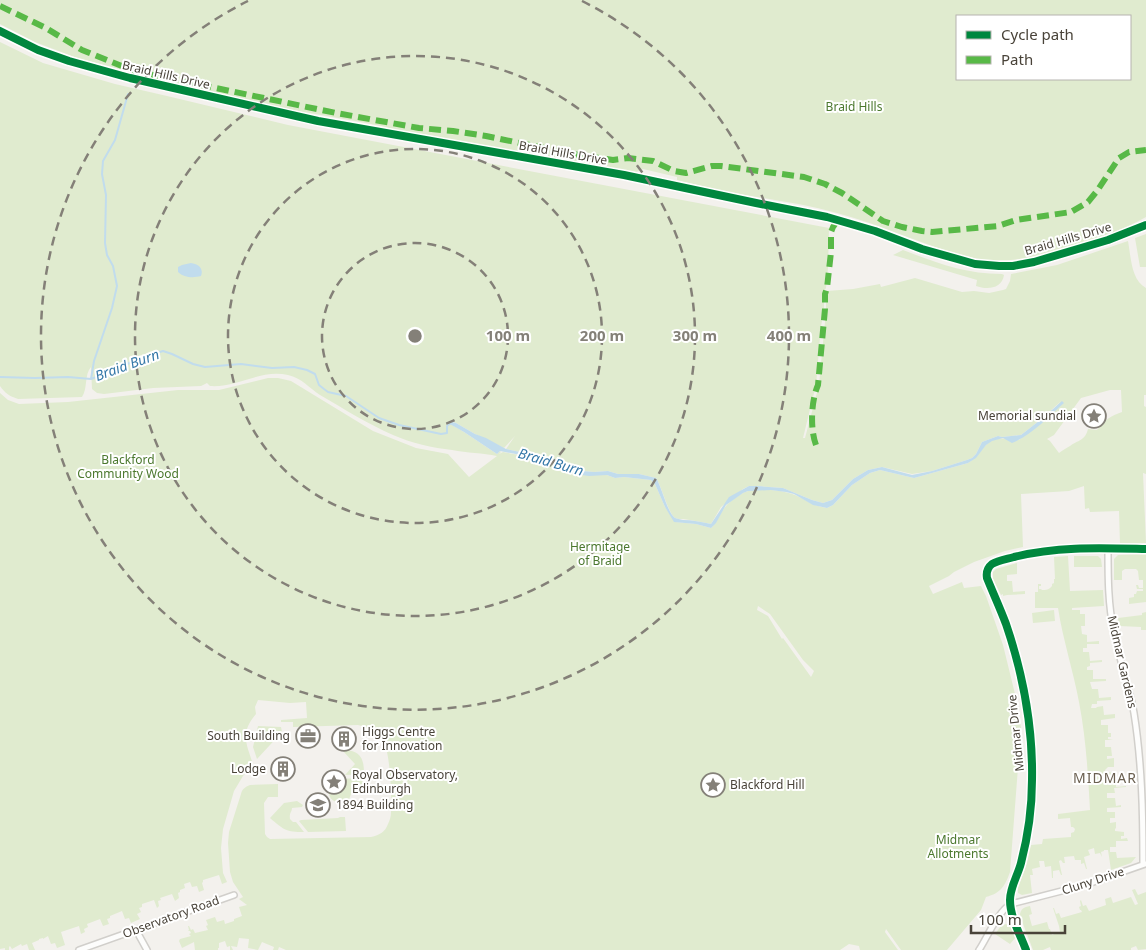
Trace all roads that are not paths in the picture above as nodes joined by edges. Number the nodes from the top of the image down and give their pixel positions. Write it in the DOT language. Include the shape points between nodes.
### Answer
graph roads {
  1 [pos="0,31"];
  2 [pos="1146,225"];
  3 [pos="1146,548"];
  4 [pos="1108,549"];
  5 [pos="1145,864"];
  6 [pos="234,895"];
  7 [pos="1011,904"];
  8 [pos="136,930"];
  9 [pos="79,950"];
  10 [pos="147,950"];
  11 [pos="979,950"];
  12 [pos="1026,950"];
  1 -- 2 [label="street, Braid Hills Drive" via="69,62 130,78 318,121 624,175 821,215 974,264 1027,264 1084,248"];
  3 -- 4 [label="street"];
  4 -- 5 [label="street, Midmar Gardens" via="1113,627 1130,689 1138,741"];
  4 -- 7 [label="street, Midmar Drive" via="1017,556 992,564 987,571 1017,662 1027,710 1032,761 1028,830"];
  5 -- 7 [label="street, Cluny Drive"];
  6 -- 8 [label="street, Observatory Road"];
  7 -- 11 [label="street, Midmar Drive" via="1000,914"];
  7 -- 12 [label="street"];
  8 -- 9 [label="street, Observatory Road"];
  8 -- 10 [label="street"];
}
